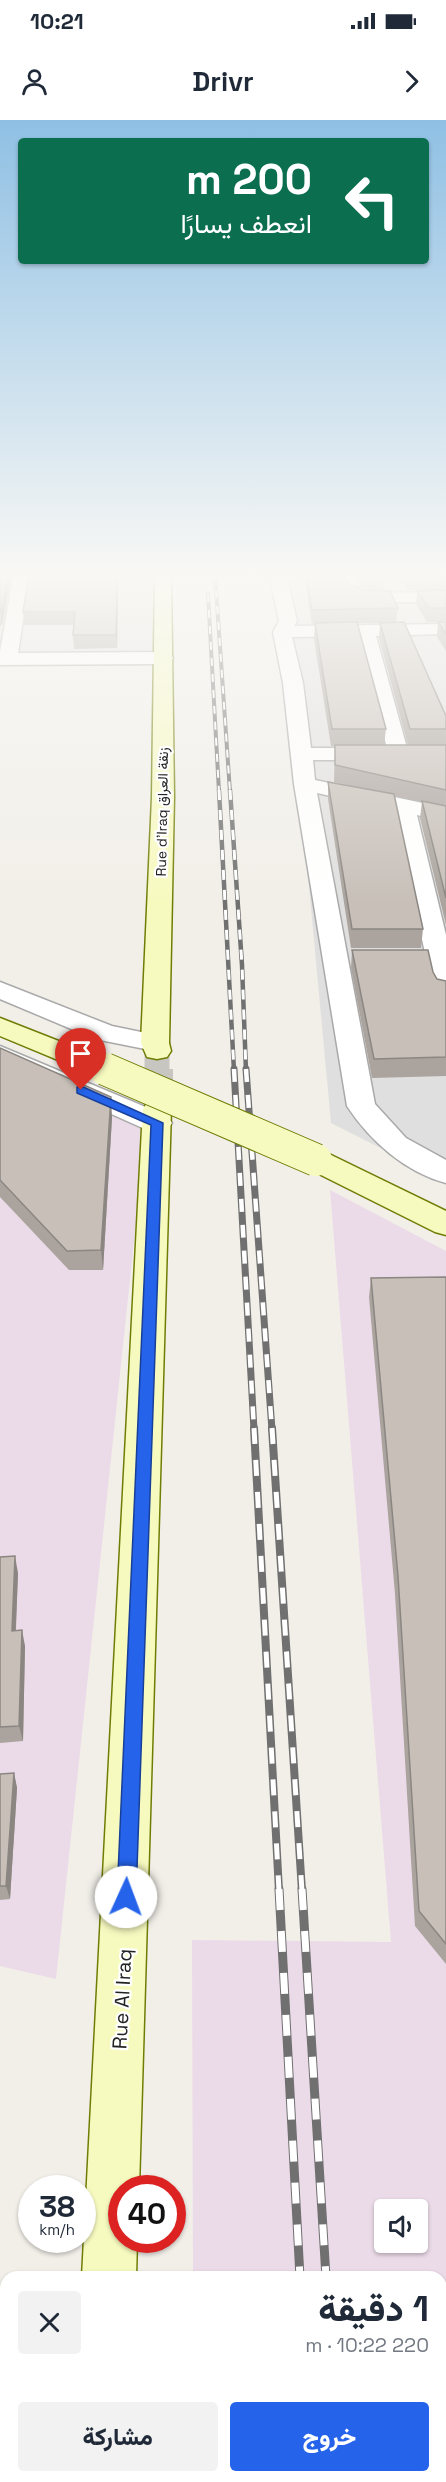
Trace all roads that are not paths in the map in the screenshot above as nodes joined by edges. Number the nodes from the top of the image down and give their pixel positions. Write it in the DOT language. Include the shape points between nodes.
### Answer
graph roads {
  1 [pos="164,684"];
  2 [pos="293,684"];
  3 [pos="380,684"];
  4 [pos="301,754"];
  5 [pos="446,754"];
  6 [pos="399,755"];
  7 [pos="305,783"];
  8 [pos="404,806"];
  9 [pos="446,815"];
  10 [pos="433,958"];
  11 [pos="0,990"];
  12 [pos="446,990"];
  13 [pos="0,1026"];
  14 [pos="0,1054"];
  15 [pos="446,1173"];
  16 [pos="446,1224"];
  17 [pos="109,2271"];
  1 -- 11 [label="street, Rue d'Iraq زنقة العراق" via="156,1047 105,1033"];
  2 -- 4 [label="street"];
  3 -- 6 [label="street"];
  4 -- 6 [label="street"];
  4 -- 7 [label="street"];
  5 -- 6 [label="street"];
  7 -- 8 [label="street"];
  7 -- 15 [label="street" via="345,958 361,1106 396,1145"];
  8 -- 9 [label="street"];
  8 -- 10 [label="street"];
  10 -- 12 [label="street"];
  13 -- 16 [label="street, bridge" via="316,1160"];
  14 -- 17 [label="street, Rue Al Iraq" via="157,1116"];
}
